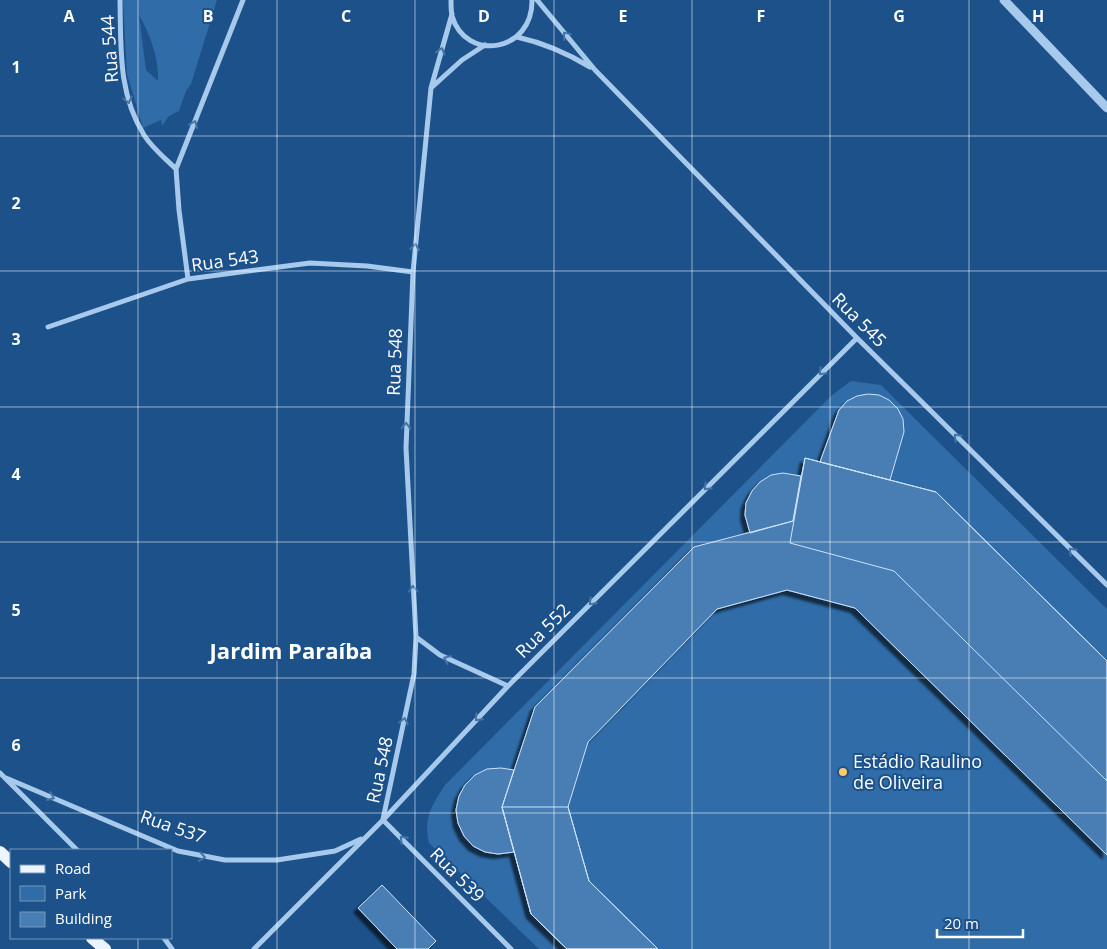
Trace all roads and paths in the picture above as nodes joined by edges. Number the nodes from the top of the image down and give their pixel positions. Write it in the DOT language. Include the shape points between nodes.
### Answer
graph roads {
  1 [pos="120,0"];
  2 [pos="243,0"];
  3 [pos="451,0"];
  4 [pos="532,0"];
  5 [pos="537,0"];
  6 [pos="1004,0"];
  7 [pos="452,14"];
  8 [pos="517,38"];
  9 [pos="485,45"];
  10 [pos="595,70"];
  11 [pos="431,88"];
  12 [pos="1107,108"];
  13 [pos="176,169"];
  14 [pos="413,272"];
  15 [pos="188,279"];
  16 [pos="48,327"];
  17 [pos="856,338"];
  18 [pos="1107,585"];
  19 [pos="416,637"];
  20 [pos="508,686"];
  21 [pos="0,773"];
  22 [pos="6,778"];
  23 [pos="383,820"];
  24 [pos="365,838"];
  25 [pos="76,849"];
  26 [pos="0,852"];
  27 [pos="10,861"];
  28 [pos="93,939"];
  29 [pos="105,949"];
  30 [pos="254,949"];
  31 [pos="511,949"];
  1 -- 13 [label="street, Rua 544, one-way" via="122,73 130,109 145,136"];
  13 -- 2 [label="street, one-way"];
  3 -- 7 [label="street"];
  4 -- 8 [label="street" via="527,26"];
  10 -- 5 [label="street, Rua 545, one-way"];
  6 -- 12 [label="street"];
  7 -- 9 [label="street" via="458,28 470,40"];
  11 -- 7 [label="street, Rua 548, one-way"];
  8 -- 9 [label="street" via="501,45"];
  8 -- 10 [label="street, Rua 545" via="568,54"];
  9 -- 11 [label="street" via="462,60"];
  10 -- 17 [label="street, Rua 545"];
  14 -- 11 [label="street, Rua 548, one-way"];
  13 -- 15 [label="street"];
  14 -- 15 [label="street, Rua 543" via="310,263"];
  19 -- 14 [label="street, Rua 548, one-way" via="406,448"];
  15 -- 16 [label="street, Rua 543"];
  18 -- 17 [label="street, Rua 545, one-way"];
  17 -- 20 [label="street, Rua 552, one-way"];
  20 -- 19 [label="street, one-way" via="440,655"];
  23 -- 19 [label="street, Rua 548, one-way" via="414,674"];
  20 -- 23 [label="street, Rua 552, one-way"];
  21 -- 22 [label="street, Rua 537"];
  22 -- 24 [label="street, Rua 537, one-way" via="178,851 199,856 251,861 301,857 335,851"];
  22 -- 25 [label="street, Rua 537"];
  23 -- 24 [label="street, Rua 552"];
  31 -- 23 [label="street, Rua 539, one-way"];
  24 -- 30 [label="street, Rua 552"];
  26 -- 27 [label="main road"];
  28 -- 29 [label="main road"];
}
